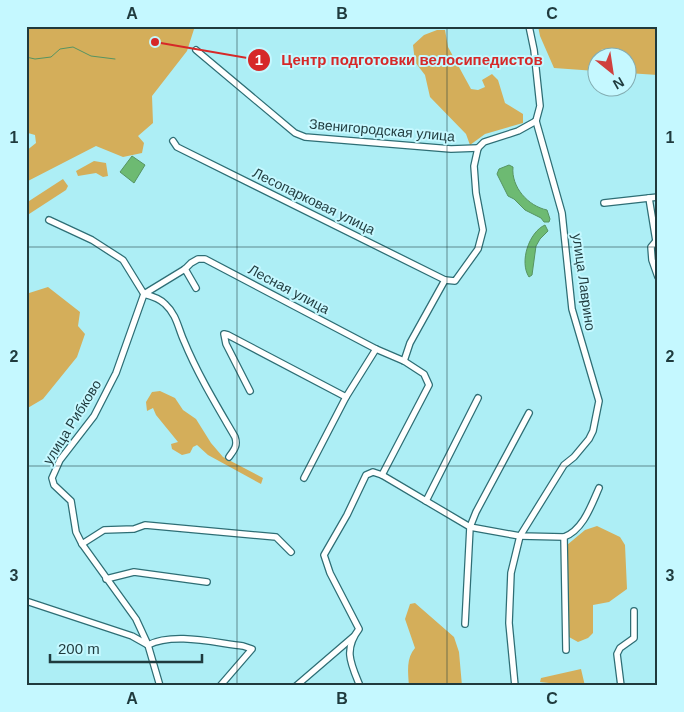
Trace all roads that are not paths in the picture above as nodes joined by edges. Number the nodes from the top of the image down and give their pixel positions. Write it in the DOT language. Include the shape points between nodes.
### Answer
graph roads {
  1 [pos="529,26"];
  2 [pos="196,50"];
  3 [pos="536,121"];
  4 [pos="173,141"];
  5 [pos="478,148"];
  6 [pos="658,197"];
  7 [pos="649,198"];
  8 [pos="604,203"];
  9 [pos="48,220"];
  10 [pos="657,240"];
  11 [pos="185,269"];
  12 [pos="658,277"];
  13 [pos="445,280"];
  14 [pos="196,288"];
  15 [pos="144,294"];
  16 [pos="376,349"];
  17 [pos="404,361"];
  18 [pos="250,391"];
  19 [pos="346,397"];
  20 [pos="478,398"];
  21 [pos="529,413"];
  22 [pos="229,457"];
  23 [pos="382,475"];
  24 [pos="304,478"];
  25 [pos="600,488"];
  26 [pos="426,501"];
  27 [pos="470,527"];
  28 [pos="520,536"];
  29 [pos="564,537"];
  30 [pos="82,544"];
  31 [pos="291,552"];
  32 [pos="106,579"];
  33 [pos="207,582"];
  34 [pos="26,602"];
  35 [pos="634,611"];
  36 [pos="465,624"];
  37 [pos="353,637"];
  38 [pos="148,645"];
  39 [pos="566,650"];
  40 [pos="160,686"];
  41 [pos="220,686"];
  42 [pos="296,686"];
  43 [pos="360,686"];
  44 [pos="515,686"];
  45 [pos="621,686"];
  1 -- 3 [label="street" via="540,106"];
  2 -- 5 [label="street, Звенигородская улица" via="295,133 305,137 450,149"];
  3 -- 5 [label="street" via="518,131 484,142"];
  3 -- 28 [label="street, улица Лаврино" via="562,213 572,308 598,401 589,439 564,465"];
  4 -- 13 [label="street, Лесопарковая улица" via="177,147"];
  5 -- 13 [label="street" via="474,166 483,230 478,249 455,281"];
  6 -- 7 [label="street"];
  7 -- 8 [label="street"];
  7 -- 10 [label="street"];
  9 -- 15 [label="street" via="92,240 123,260"];
  10 -- 12 [label="street" via="651,248"];
  11 -- 14 [label="street"];
  11 -- 15 [label="street, Лесная улица"];
  11 -- 16 [label="street, Лесная улица" via="198,259 205,259"];
  13 -- 17 [label="street" via="410,343"];
  15 -- 22 [label="street" via="166,304 178,322 200,375 235,437 236,448"];
  15 -- 30 [label="street, улица Рибково" via="116,373 94,416 60,460 52,478 54,485 71,501 76,532"];
  16 -- 17 [label="street, Лесная улица"];
  16 -- 19 [label="street"];
  17 -- 23 [label="street, Лесная улица" via="424,374 428,385"];
  18 -- 19 [label="street" via="224,334"];
  19 -- 24 [label="street"];
  20 -- 26 [label="street"];
  21 -- 27 [label="street"];
  23 -- 26 [label="street"];
  23 -- 37 [label="street" via="373,472 366,476 324,555 359,630"];
  25 -- 29 [label="street" via="582,523 571,535"];
  26 -- 27 [label="street"];
  27 -- 28 [label="street"];
  27 -- 36 [label="street"];
  28 -- 29 [label="street"];
  28 -- 44 [label="street, улица Лаврино" via="511,573 509,615"];
  29 -- 39 [label="street"];
  30 -- 31 [label="street" via="104,530 134,529 145,525 276,537"];
  30 -- 32 [label="street"];
  32 -- 33 [label="street" via="134,572"];
  32 -- 38 [label="street" via="136,620"];
  34 -- 38 [label="street" via="132,636"];
  35 -- 45 [label="street" via="634,638 617,654"];
  37 -- 42 [label="street"];
  37 -- 43 [label="street" via="348,656"];
  38 -- 40 [label="street"];
  38 -- 41 [label="street" via="175,638 252,649"];
}
